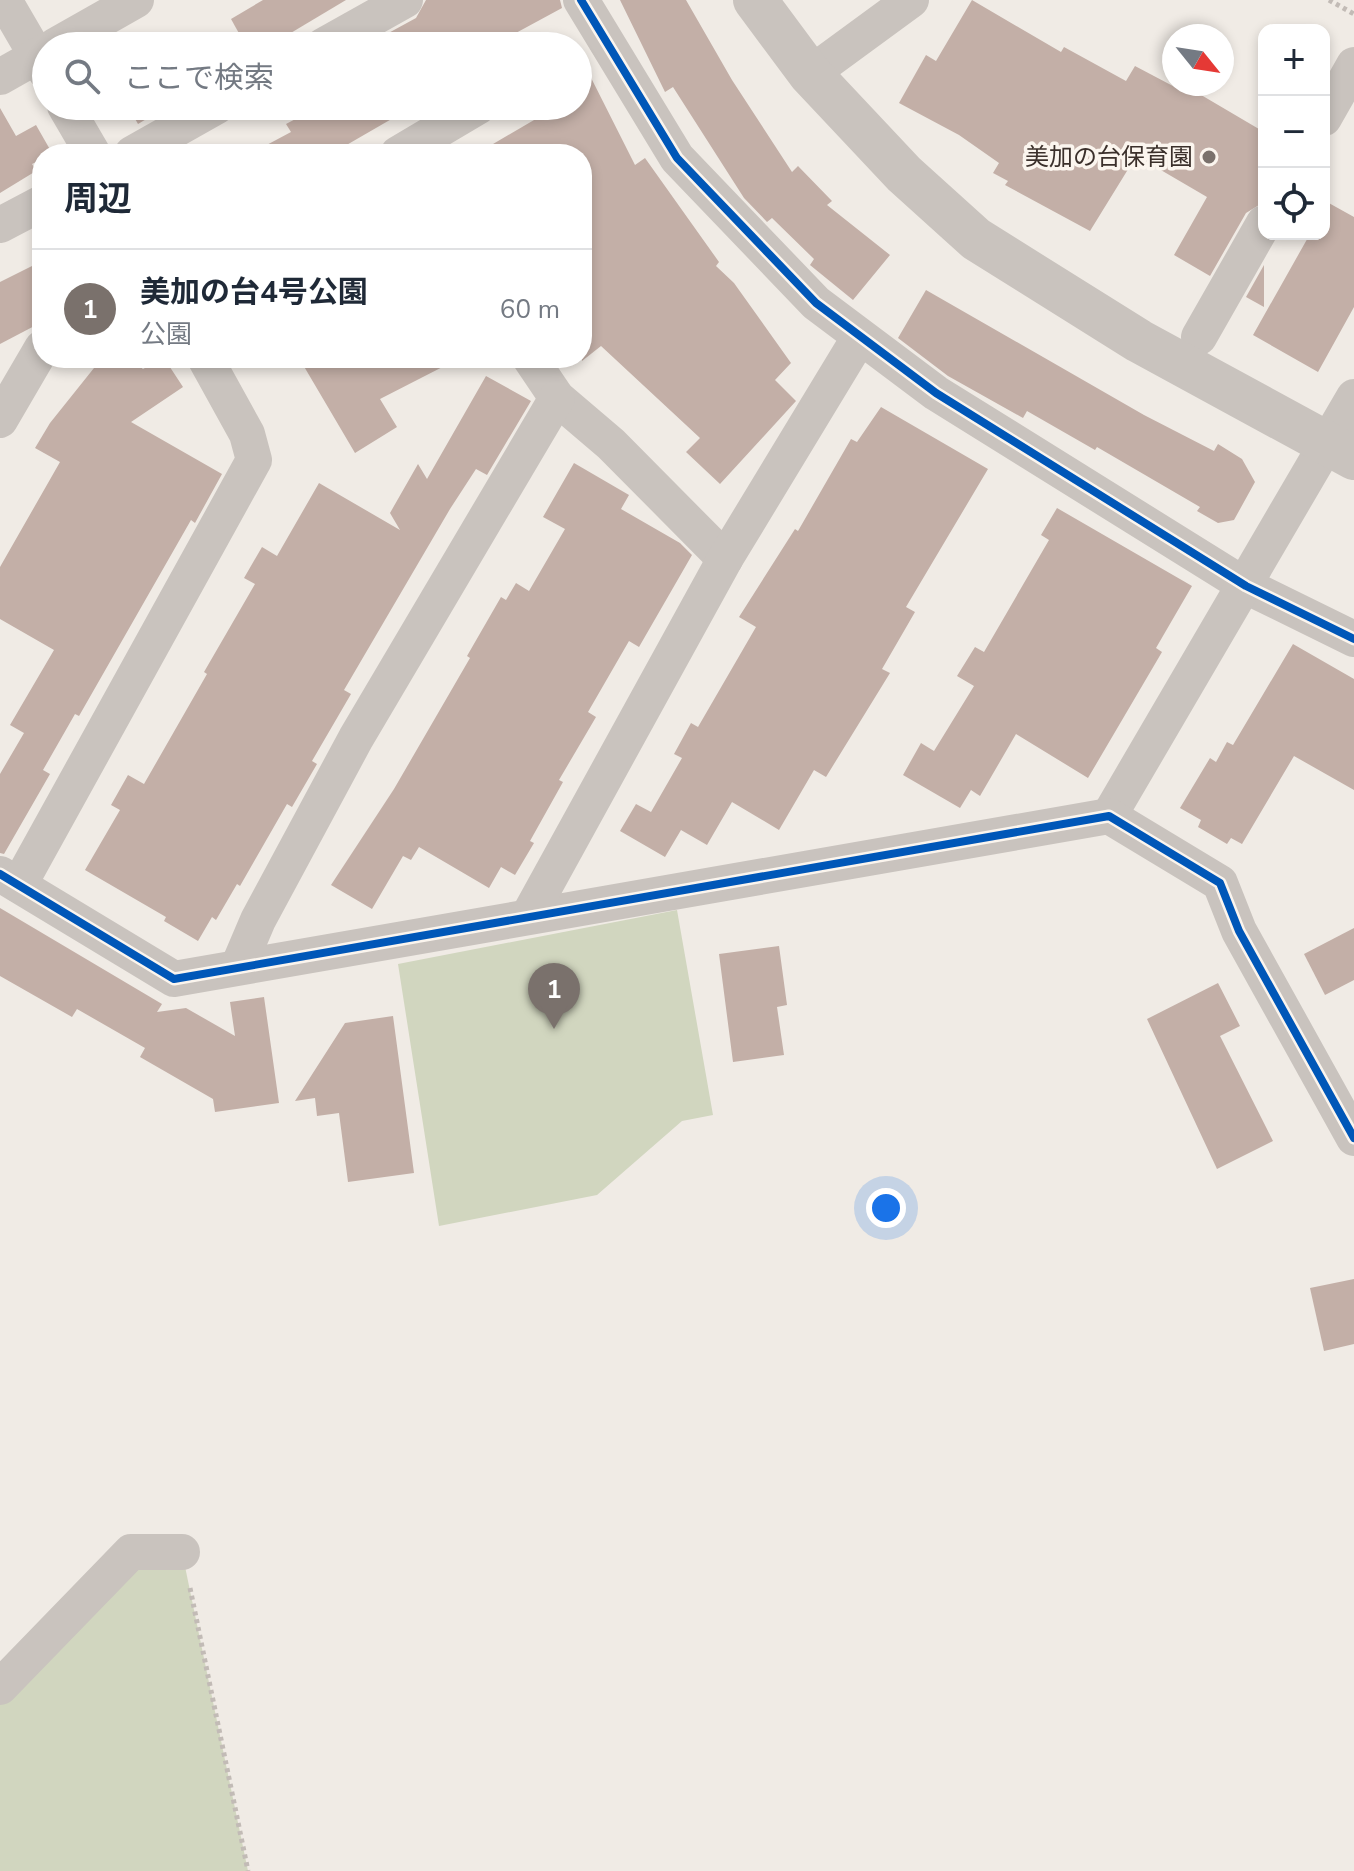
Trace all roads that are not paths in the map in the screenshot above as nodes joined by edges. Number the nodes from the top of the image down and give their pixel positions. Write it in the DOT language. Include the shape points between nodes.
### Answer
graph roads {
  1 [pos="4,0"];
  2 [pos="136,0"];
  3 [pos="405,0"];
  4 [pos="581,0"];
  5 [pos="755,0"];
  6 [pos="911,0"];
  7 [pos="85,32"];
  8 [pos="348,32"];
  9 [pos="587,32"];
  10 [pos="32,37"];
  11 [pos="592,45"];
  12 [pos="32,62"];
  13 [pos="1354,65"];
  14 [pos="810,74"];
  15 [pos="0,77"];
  16 [pos="1330,107"];
  17 [pos="73,120"];
  18 [pos="192,120"];
  19 [pos="455,120"];
  20 [pos="87,144"];
  21 [pos="150,144"];
  22 [pos="415,144"];
  23 [pos="32,208"];
  24 [pos="0,225"];
  25 [pos="1258,234"];
  26 [pos="1199,337"];
  27 [pos="859,338"];
  28 [pos="32,365"];
  29 [pos="211,368"];
  30 [pos="537,368"];
  31 [pos="1354,397"];
  32 [pos="557,398"];
  33 [pos="0,420"];
  34 [pos="1341,452"];
  35 [pos="725,559"];
  36 [pos="1246,586"];
  37 [pos="1354,639"];
  38 [pos="1109,816"];
  39 [pos="9,879"];
  40 [pos="529,915"];
  41 [pos="238,967"];
  42 [pos="1354,1138"];
  43 [pos="182,1552"];
  44 [pos="0,1687"];
  1 -- 10 [label="street"];
  2 -- 7 [label="street"];
  3 -- 8 [label="street"];
  4 -- 9 [label="street"];
  5 -- 14 [label="street"];
  6 -- 14 [label="street"];
  11 -- 27 [label="street" via="677,158 816,303"];
  12 -- 15 [label="street"];
  13 -- 16 [label="street"];
  14 -- 34 [label="street" via="904,174 976,239 1139,341"];
  17 -- 20 [label="street"];
  18 -- 21 [label="street"];
  19 -- 22 [label="street"];
  23 -- 24 [label="street"];
  25 -- 26 [label="street"];
  27 -- 35 [label="street"];
  27 -- 36 [label="street" via="936,393"];
  28 -- 33 [label="street"];
  29 -- 39 [label="street" via="247,434 254,460"];
  30 -- 32 [label="street"];
  31 -- 34 [label="street"];
  32 -- 35 [label="street" via="611,444"];
  32 -- 41 [label="street" via="356,738"];
  34 -- 36 [label="street"];
  35 -- 40 [label="street"];
  36 -- 37 [label="street"];
  36 -- 38 [label="street"];
  38 -- 40 [label="street"];
  38 -- 42 [label="street" via="1220,883 1239,931"];
  39 -- 41 [label="street" via="174,979"];
  40 -- 41 [label="street"];
  43 -- 44 [label="street" via="131,1552"];
}
